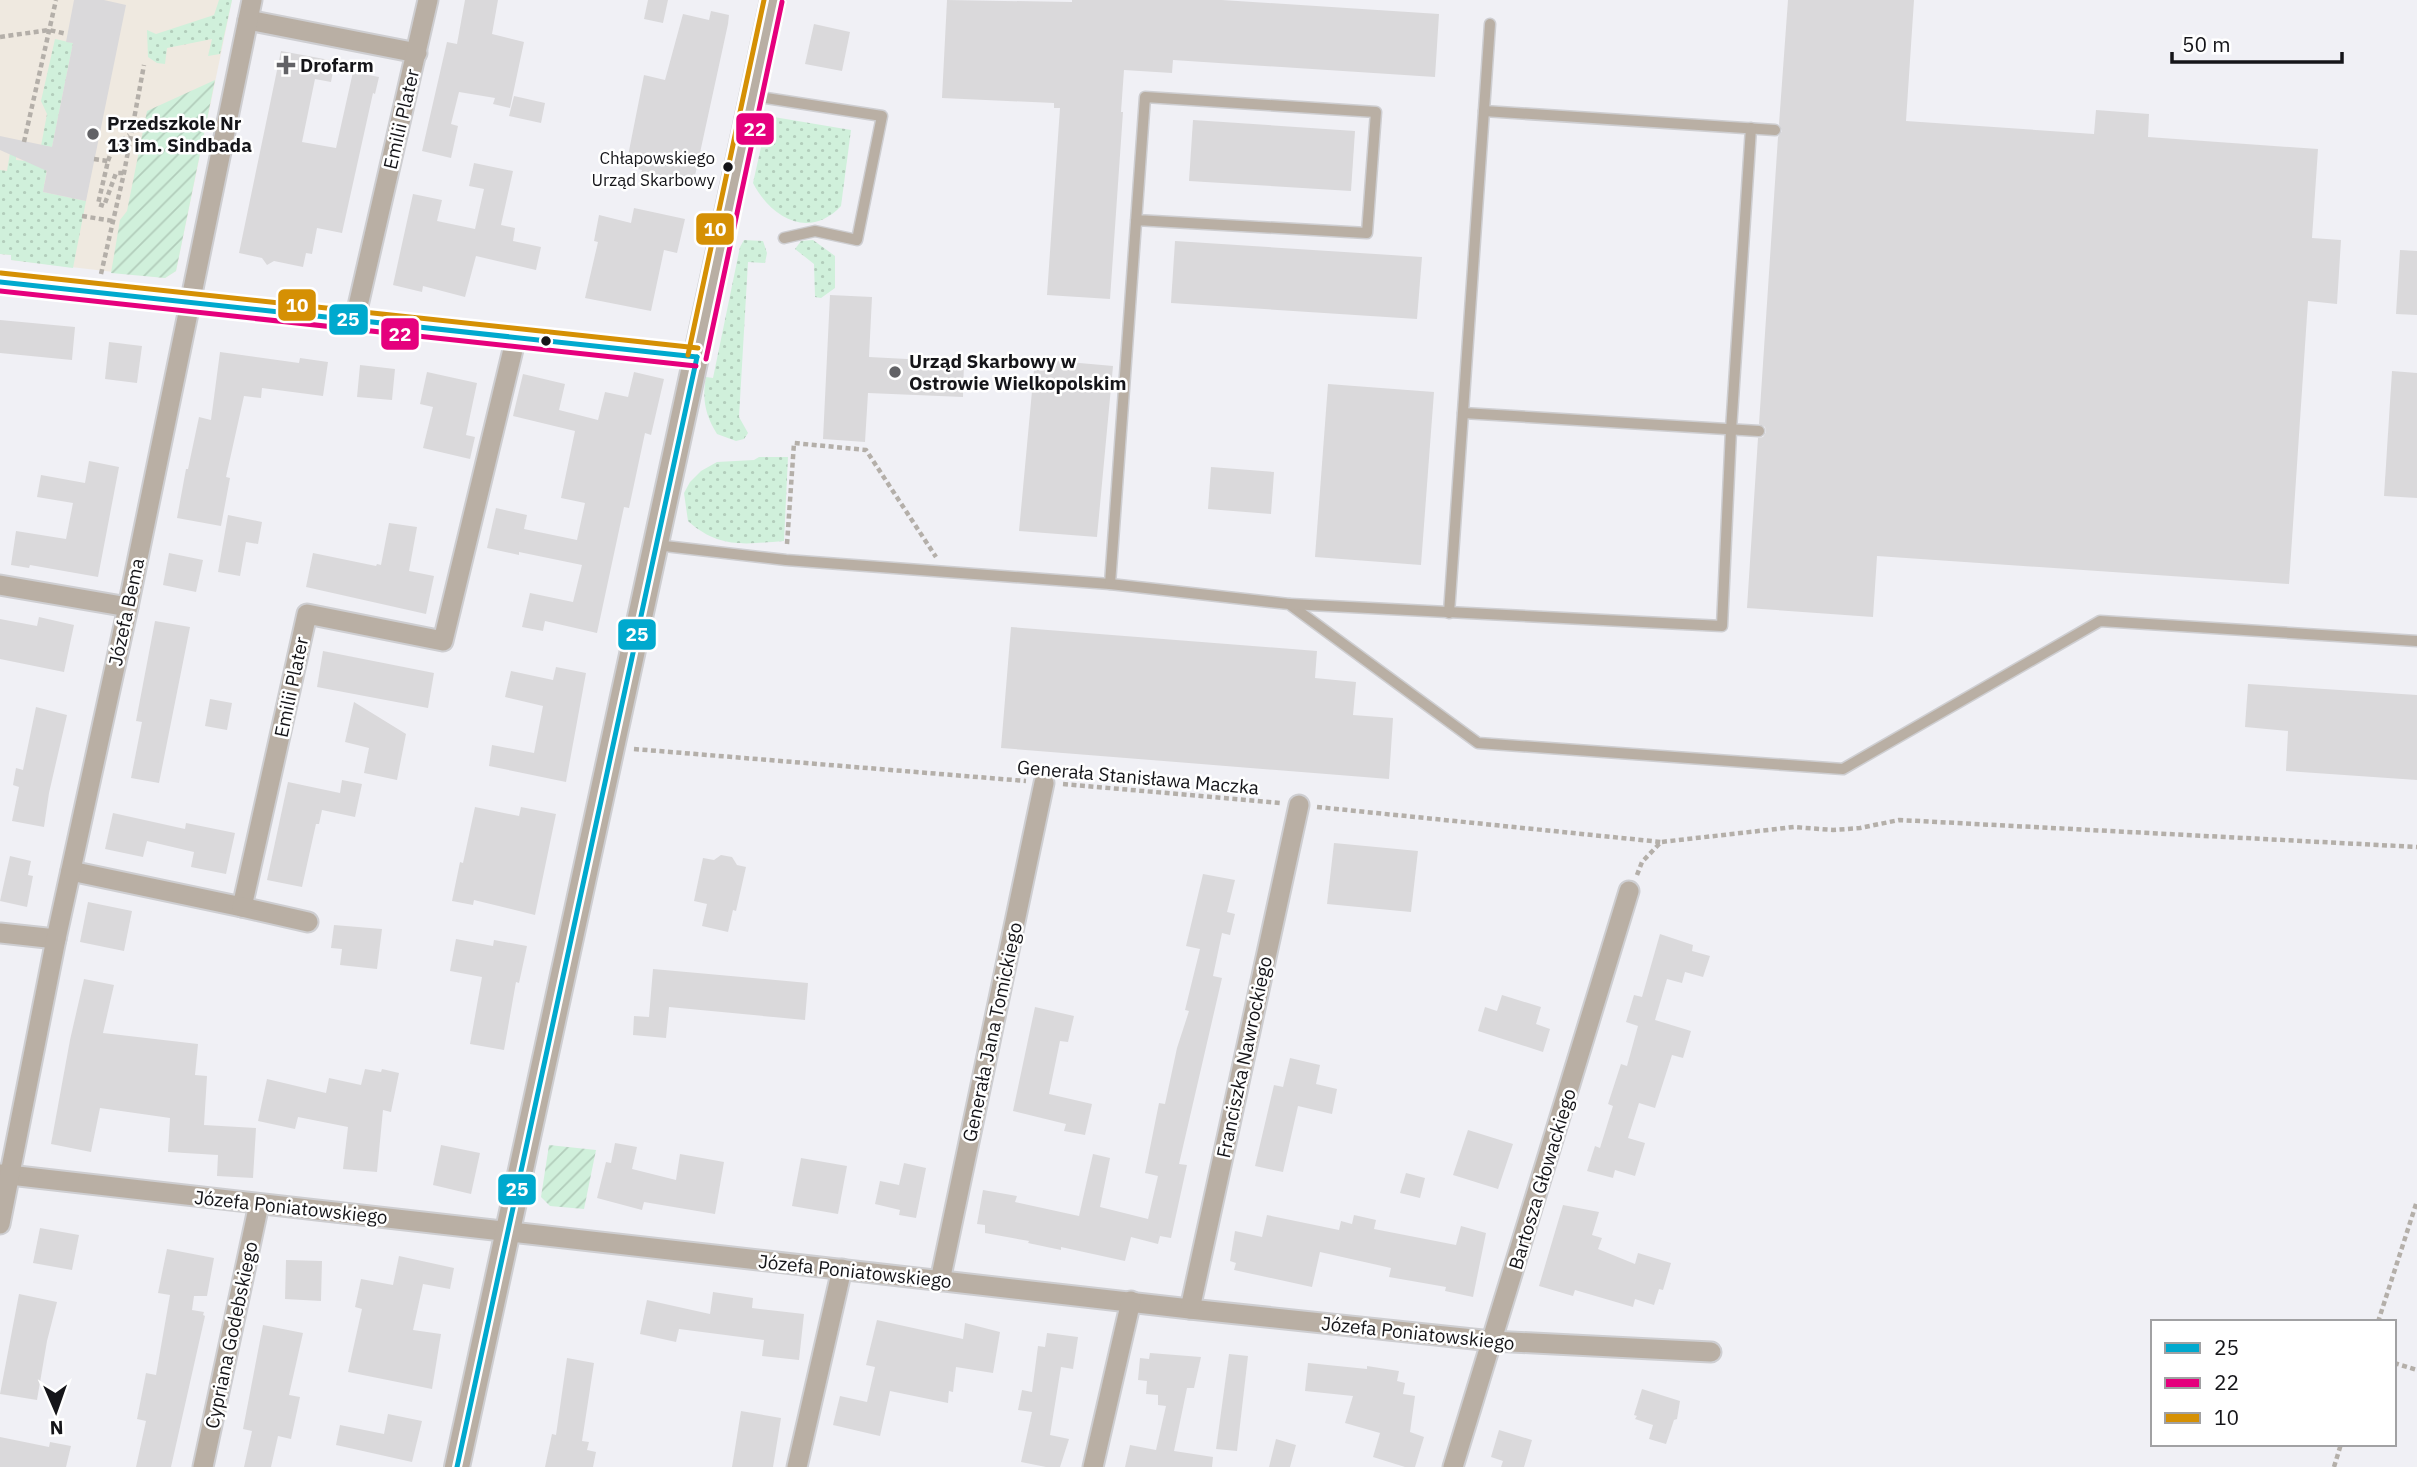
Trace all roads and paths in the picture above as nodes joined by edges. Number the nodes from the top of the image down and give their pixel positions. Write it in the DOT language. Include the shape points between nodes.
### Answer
graph roads {
  1 [pos="56,0"];
  2 [pos="252,0"];
  3 [pos="428,0"];
  4 [pos="773,0"];
  5 [pos="248,20"];
  6 [pos="1490,24"];
  7 [pos="49,30"];
  8 [pos="67,34"];
  9 [pos="0,37"];
  10 [pos="417,53"];
  11 [pos="144,65"];
  12 [pos="753,96"];
  13 [pos="1484,111"];
  14 [pos="1751,128"];
  15 [pos="1775,130"];
  16 [pos="130,134"];
  17 [pos="24,142"];
  18 [pos="94,159"];
  19 [pos="108,160"];
  20 [pos="124,173"];
  21 [pos="82,216"];
  22 [pos="1136,220"];
  23 [pos="113,221"];
  24 [pos="784,237"];
  25 [pos="0,282"];
  26 [pos="97,292"];
  27 [pos="190,303"];
  28 [pos="355,319"];
  29 [pos="516,337"];
  30 [pos="697,357"];
  31 [pos="1463,413"];
  32 [pos="1731,430"];
  33 [pos="1759,431"];
  34 [pos="655,545"];
  35 [pos="786,560"];
  36 [pos="946,572"];
  37 [pos="1110,584"];
  38 [pos="0,585"];
  39 [pos="1289,604"];
  40 [pos="128,607"];
  41 [pos="1449,612"];
  42 [pos="2417,641"];
  43 [pos="613,745"];
  44 [pos="1044,783"];
  45 [pos="1299,805"];
  46 [pos="1661,842"];
  47 [pos="2417,846"];
  48 [pos="71,871"];
  49 [pos="1629,891"];
  50 [pos="242,907"];
  51 [pos="308,922"];
  52 [pos="0,933"];
  53 [pos="57,939"];
  54 [pos="5,1175"];
  55 [pos="2417,1201"];
  56 [pos="259,1204"];
  57 [pos="0,1224"];
  58 [pos="509,1232"];
  59 [pos="842,1269"];
  60 [pos="940,1280"];
  61 [pos="1132,1301"];
  62 [pos="1190,1309"];
  63 [pos="2379,1320"];
  64 [pos="1492,1341"];
  65 [pos="1711,1352"];
  66 [pos="2396,1364"];
  67 [pos="2417,1370"];
  68 [pos="2340,1446"];
  69 [pos="203,1467"];
  70 [pos="457,1467"];
  71 [pos="797,1467"];
  72 [pos="1093,1467"];
  73 [pos="1453,1467"];
  74 [pos="2334,1467"];
  1 -- 7 [label="path"];
  2 -- 5 [label="street, Józefa Bema"];
  3 -- 10 [label="street, Emilii Plater"];
  4 -- 12 [label="street"];
  5 -- 10 [label="street"];
  5 -- 27 [label="street, Józefa Bema"];
  6 -- 13 [label="lane"];
  7 -- 8 [label="path"];
  7 -- 9 [label="path"];
  7 -- 17 [label="path"];
  10 -- 28 [label="street, Emilii Plater"];
  11 -- 16 [label="path"];
  12 -- 24 [label="lane" via="882,116 857,240 816,231"];
  12 -- 30 [label="street"];
  13 -- 14 [label="lane"];
  13 -- 31 [label="lane"];
  14 -- 15 [label="lane"];
  14 -- 32 [label="lane"];
  16 -- 19 [label="path" via="113,147"];
  16 -- 20 [label="path"];
  18 -- 19 [label="path"];
  19 -- 20 [label="path" via="98,204 104,206 116,173"];
  20 -- 23 [label="path"];
  21 -- 23 [label="path"];
  22 -- 22 [label="lane" via="1145,97 1376,112 1367,233"];
  22 -- 37 [label="lane"];
  23 -- 26 [label="path"];
  25 -- 26 [label="street"];
  26 -- 27 [label="street"];
  27 -- 28 [label="street"];
  27 -- 40 [label="street, Józefa Bema"];
  28 -- 29 [label="street"];
  29 -- 30 [label="street"];
  29 -- 50 [label="street, Emilii Plater" via="443,641 307,614"];
  30 -- 34 [label="street"];
  31 -- 32 [label="lane"];
  31 -- 41 [label="lane"];
  32 -- 33 [label="lane"];
  32 -- 41 [label="lane" via="1722,626"];
  34 -- 35 [label="lane"];
  34 -- 43 [label="street"];
  35 -- 36 [label="lane"];
  35 -- 36 [label="path" via="793,443 866,450"];
  36 -- 37 [label="lane"];
  37 -- 39 [label="lane"];
  38 -- 40 [label="street"];
  39 -- 41 [label="lane"];
  39 -- 42 [label="lane" via="1478,743 1843,769 2100,621"];
  40 -- 48 [label="street, Józefa Bema"];
  43 -- 44 [label="path, Generała Stanisława Maczka"];
  43 -- 58 [label="street"];
  44 -- 45 [label="path, Generała Stanisława Maczka"];
  44 -- 60 [label="street, Generała Jana Tomickiego"];
  45 -- 46 [label="path, Generała Stanisława Maczka"];
  45 -- 62 [label="street, Franciszka Nawrockiego"];
  46 -- 47 [label="path, Generała Stanisława Maczka" via="1794,827 1860,828 1899,820"];
  46 -- 49 [label="path" via="1642,862"];
  48 -- 50 [label="street"];
  48 -- 53 [label="street, Józefa Bema"];
  49 -- 64 [label="street, Bartosza Głowackiego"];
  50 -- 51 [label="street"];
  52 -- 53 [label="street"];
  53 -- 54 [label="street, Józefa Bema"];
  54 -- 56 [label="street, Józefa Poniatowskiego"];
  54 -- 57 [label="street, Józefa Bema"];
  55 -- 63 [label="path"];
  56 -- 58 [label="street, Józefa Poniatowskiego"];
  56 -- 69 [label="street, Cypriana Godebskiego"];
  58 -- 59 [label="street, Józefa Poniatowskiego"];
  58 -- 70 [label="street"];
  59 -- 60 [label="street, Józefa Poniatowskiego"];
  59 -- 71 [label="street"];
  60 -- 61 [label="street, Józefa Poniatowskiego"];
  61 -- 62 [label="street, Józefa Poniatowskiego"];
  61 -- 72 [label="street"];
  62 -- 64 [label="street, Józefa Poniatowskiego"];
  64 -- 65 [label="street, Józefa Poniatowskiego"];
  64 -- 73 [label="street, Bartosza Głowackiego"];
  66 -- 67 [label="path"];
  68 -- 74 [label="path"];
}
